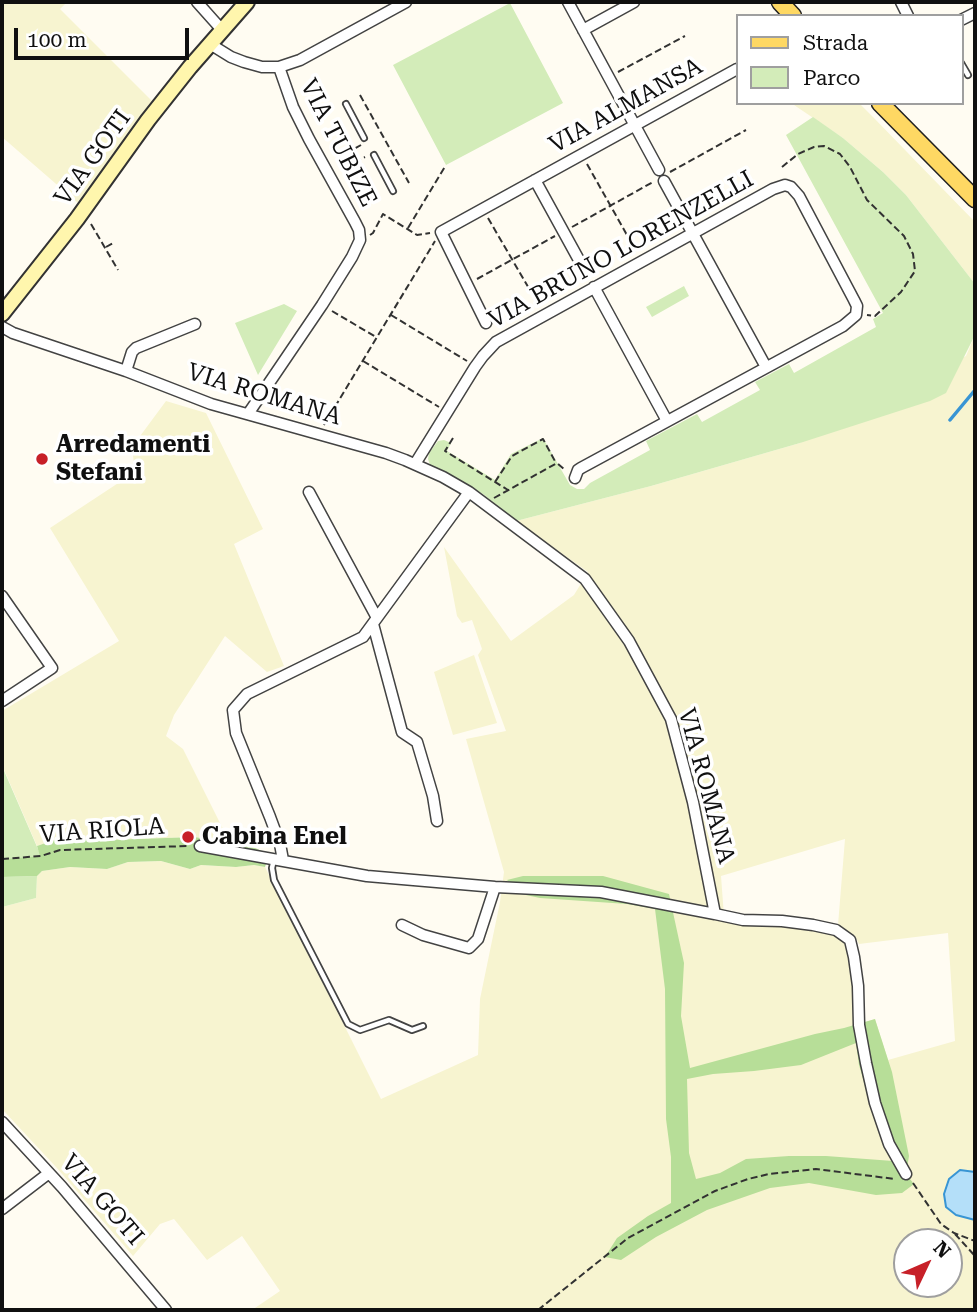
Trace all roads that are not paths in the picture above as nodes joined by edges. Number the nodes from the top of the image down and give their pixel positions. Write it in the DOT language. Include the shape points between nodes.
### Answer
graph roads {
  1 [pos="197,2"];
  2 [pos="247,2"];
  3 [pos="406,2"];
  4 [pos="568,2"];
  5 [pos="634,2"];
  6 [pos="222,30"];
  7 [pos="583,30"];
  8 [pos="210,44"];
  9 [pos="963,66"];
  10 [pos="279,67"];
  11 [pos="736,70"];
  12 [pos="968,75"];
  13 [pos="346,104"];
  14 [pos="882,105"];
  15 [pos="635,125"];
  16 [pos="364,138"];
  17 [pos="374,155"];
  18 [pos="535,180"];
  19 [pos="393,191"];
  20 [pos="975,200"];
  21 [pos="693,233"];
  22 [pos="585,271"];
  23 [pos="594,287"];
  24 [pos="2,314"];
  25 [pos="486,323"];
  26 [pos="195,324"];
  27 [pos="2,327"];
  28 [pos="766,368"];
  29 [pos="126,371"];
  30 [pos="248,415"];
  31 [pos="667,421"];
  32 [pos="415,464"];
  33 [pos="575,478"];
  34 [pos="309,492"];
  35 [pos="469,492"];
  36 [pos="2,596"];
  37 [pos="375,621"];
  38 [pos="2,701"];
  39 [pos="437,821"];
  40 [pos="200,846"];
  41 [pos="279,859"];
  42 [pos="495,887"];
  43 [pos="715,914"];
  44 [pos="402,925"];
  45 [pos="423,1026"];
  46 [pos="2,1122"];
  47 [pos="49,1173"];
  48 [pos="903,1177"];
  49 [pos="2,1209"];
  50 [pos="166,1310"];
  1 -- 6 [label="street"];
  2 -- 6 [label="street, VIA GOTI"];
  3 -- 10 [label="street"];
  4 -- 7 [label="street"];
  5 -- 7 [label="street"];
  6 -- 8 [label="street, VIA GOTI"];
  7 -- 15 [label="street"];
  8 -- 10 [label="street" via="244,62"];
  8 -- 24 [label="street, VIA GOTI"];
  9 -- 12 [label="lane"];
  10 -- 30 [label="street, VIA TUBIZE" via="293,107 355,222 360,240"];
  11 -- 15 [label="street, VIA ALMANSA"];
  13 -- 16 [label="lane"];
  14 -- 20 [label="main road"];
  15 -- 18 [label="street, VIA ALMANSA"];
  15 -- 21 [label="street"];
  17 -- 19 [label="lane"];
  18 -- 22 [label="street, VIA ALMANSA"];
  18 -- 25 [label="street, VIA ALMANSA" via="441,232"];
  21 -- 23 [label="street, VIA BRUNO LORENZELLI"];
  21 -- 28 [label="street"];
  21 -- 28 [label="street, VIA BRUNO LORENZELLI" via="773,188 785,185 799,196 857,306 856,315"];
  23 -- 31 [label="street"];
  23 -- 32 [label="street, VIA BRUNO LORENZELLI" via="496,342 475,366"];
  26 -- 29 [label="street" via="136,348"];
  27 -- 29 [label="street, VIA ROMANA"];
  28 -- 31 [label="street"];
  29 -- 30 [label="street, VIA ROMANA"];
  30 -- 32 [label="street, VIA ROMANA"];
  31 -- 33 [label="street" via="581,468"];
  32 -- 35 [label="street, VIA ROMANA"];
  34 -- 37 [label="street"];
  35 -- 37 [label="street"];
  35 -- 43 [label="street, VIA ROMANA" via="585,579 629,641 671,719"];
  36 -- 38 [label="street" via="52,668"];
  37 -- 39 [label="street" via="402,732 417,742"];
  37 -- 41 [label="street" via="363,637 247,694 233,710 236,733 280,844"];
  40 -- 41 [label="street, VIA RIOLA"];
  41 -- 42 [label="street, VIA RIOLA" via="367,876"];
  41 -- 45 [label="lane" via="272,868 274,880 348,1024 360,1030 389,1020 412,1030"];
  42 -- 43 [label="street, VIA RIOLA" via="601,892"];
  42 -- 44 [label="street" via="478,939 469,948"];
  43 -- 48 [label="street" via="813,925 836,930 850,940 866,1063 875,1103"];
  46 -- 47 [label="street, VIA GOTI"];
  47 -- 49 [label="street"];
  47 -- 50 [label="street, VIA GOTI"];
}
